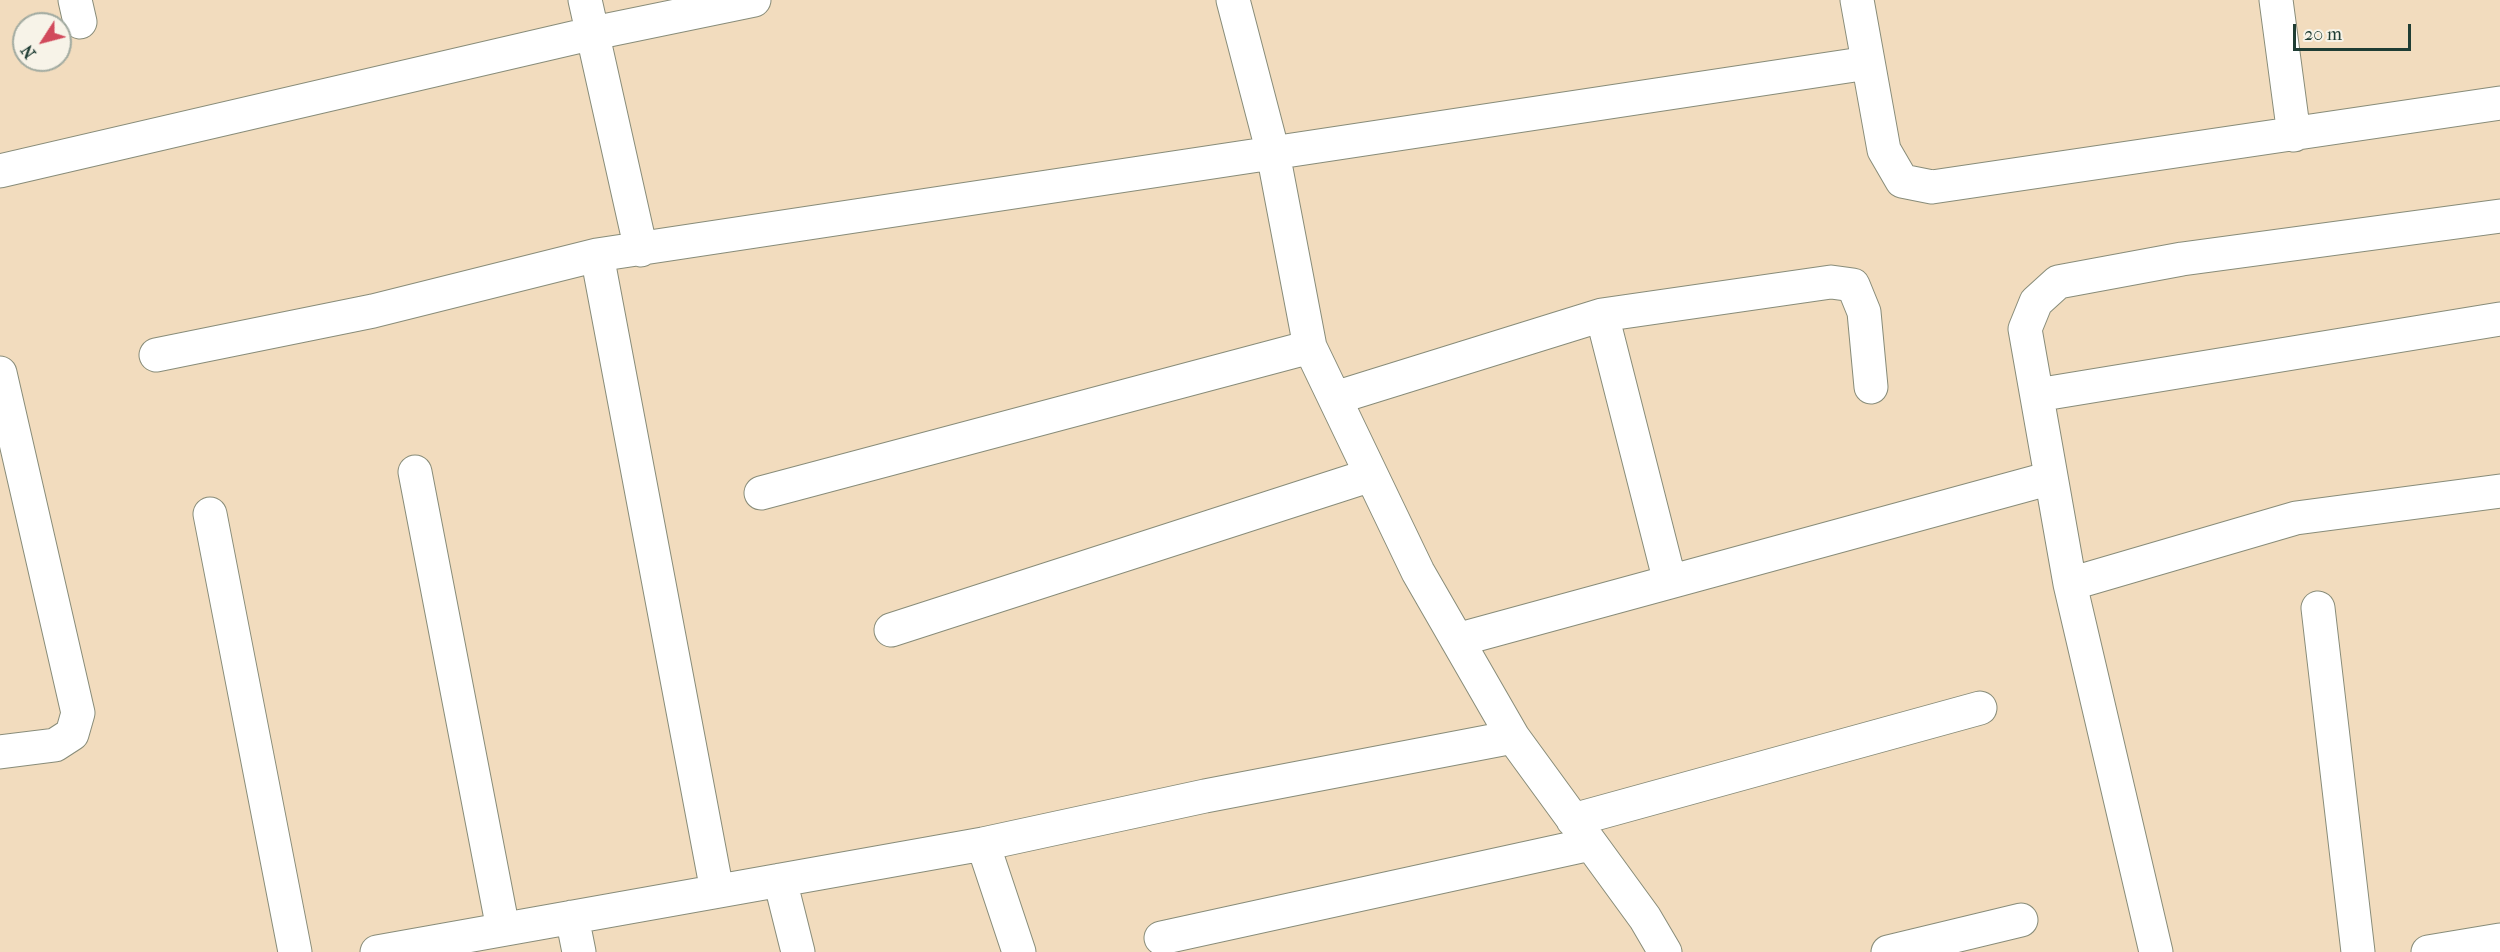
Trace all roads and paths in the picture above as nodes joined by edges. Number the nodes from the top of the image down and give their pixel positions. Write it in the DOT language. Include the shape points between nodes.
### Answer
graph roads {
  1 [pos="585,0"];
  2 [pos="754,0"];
  3 [pos="1233,0"];
  4 [pos="1857,0"];
  5 [pos="2276,0"];
  6 [pos="594,33"];
  7 [pos="1868,63"];
  8 [pos="2500,103"];
  9 [pos="2294,135"];
  10 [pos="1273,153"];
  11 [pos="0,171"];
  12 [pos="2500,216"];
  13 [pos="641,250"];
  14 [pos="597,255"];
  15 [pos="1602,315"];
  16 [pos="2500,319"];
  17 [pos="1310,347"];
  18 [pos="156,355"];
  19 [pos="0,373"];
  20 [pos="1870,387"];
  21 [pos="2037,395"];
  22 [pos="1335,398"];
  23 [pos="415,472"];
  24 [pos="1371,475"];
  25 [pos="2052,478"];
  26 [pos="2500,491"];
  27 [pos="761,493"];
  28 [pos="210,514"];
  29 [pos="1670,582"];
  30 [pos="2070,584"];
  31 [pos="2318,608"];
  32 [pos="891,630"];
  33 [pos="1457,640"];
  34 [pos="1980,708"];
  35 [pos="1513,737"];
  36 [pos="0,752"];
  37 [pos="1582,832"];
  38 [pos="983,844"];
  39 [pos="780,880"];
  40 [pos="717,891"];
  41 [pos="572,917"];
  42 [pos="2021,920"];
  43 [pos="503,929"];
  44 [pos="1161,938"];
  45 [pos="2500,940"];
  46 [pos="295,952"];
  47 [pos="377,952"];
  48 [pos="579,952"];
  49 [pos="798,952"];
  50 [pos="1019,952"];
  51 [pos="1665,952"];
  52 [pos="1888,952"];
  53 [pos="2156,952"];
  54 [pos="2358,952"];
  55 [pos="2428,952"];
  1 -- 6 [label="street"];
  2 -- 6 [label="street"];
  3 -- 10 [label="street"];
  4 -- 7 [label="street"];
  5 -- 9 [label="street"];
  6 -- 11 [label="street"];
  6 -- 13 [label="street"];
  7 -- 9 [label="street" via="1884,150 1902,181 1932,187"];
  7 -- 10 [label="street"];
  8 -- 9 [label="street"];
  10 -- 13 [label="street"];
  10 -- 17 [label="street"];
  12 -- 21 [label="street" via="2182,260 2058,282 2036,302 2025,328"];
  13 -- 14 [label="street"];
  14 -- 18 [label="street" via="373,311"];
  14 -- 40 [label="street"];
  15 -- 20 [label="street" via="1831,282 1852,285 1864,312"];
  15 -- 22 [label="street"];
  15 -- 29 [label="street"];
  16 -- 21 [label="street"];
  17 -- 22 [label="street"];
  17 -- 27 [label="street"];
  19 -- 36 [label="street" via="78,713 72,735 55,745"];
  21 -- 25 [label="street"];
  22 -- 24 [label="street"];
  23 -- 43 [label="street"];
  24 -- 32 [label="street"];
  24 -- 33 [label="street" via="1418,572"];
  25 -- 29 [label="street"];
  25 -- 30 [label="street"];
  26 -- 30 [label="street" via="2296,518"];
  28 -- 46 [label="street"];
  29 -- 33 [label="street"];
  30 -- 53 [label="street"];
  31 -- 54 [label="street"];
  33 -- 35 [label="street"];
  34 -- 37 [label="street"];
  35 -- 37 [label="street"];
  35 -- 38 [label="street" via="1205,796"];
  37 -- 44 [label="street"];
  37 -- 51 [label="street"];
  38 -- 39 [label="street"];
  38 -- 50 [label="street"];
  39 -- 40 [label="street"];
  39 -- 49 [label="street"];
  40 -- 41 [label="street"];
  41 -- 43 [label="street"];
  41 -- 48 [label="street"];
  42 -- 52 [label="street"];
  43 -- 47 [label="street"];
  45 -- 55 [label="street"];
}
